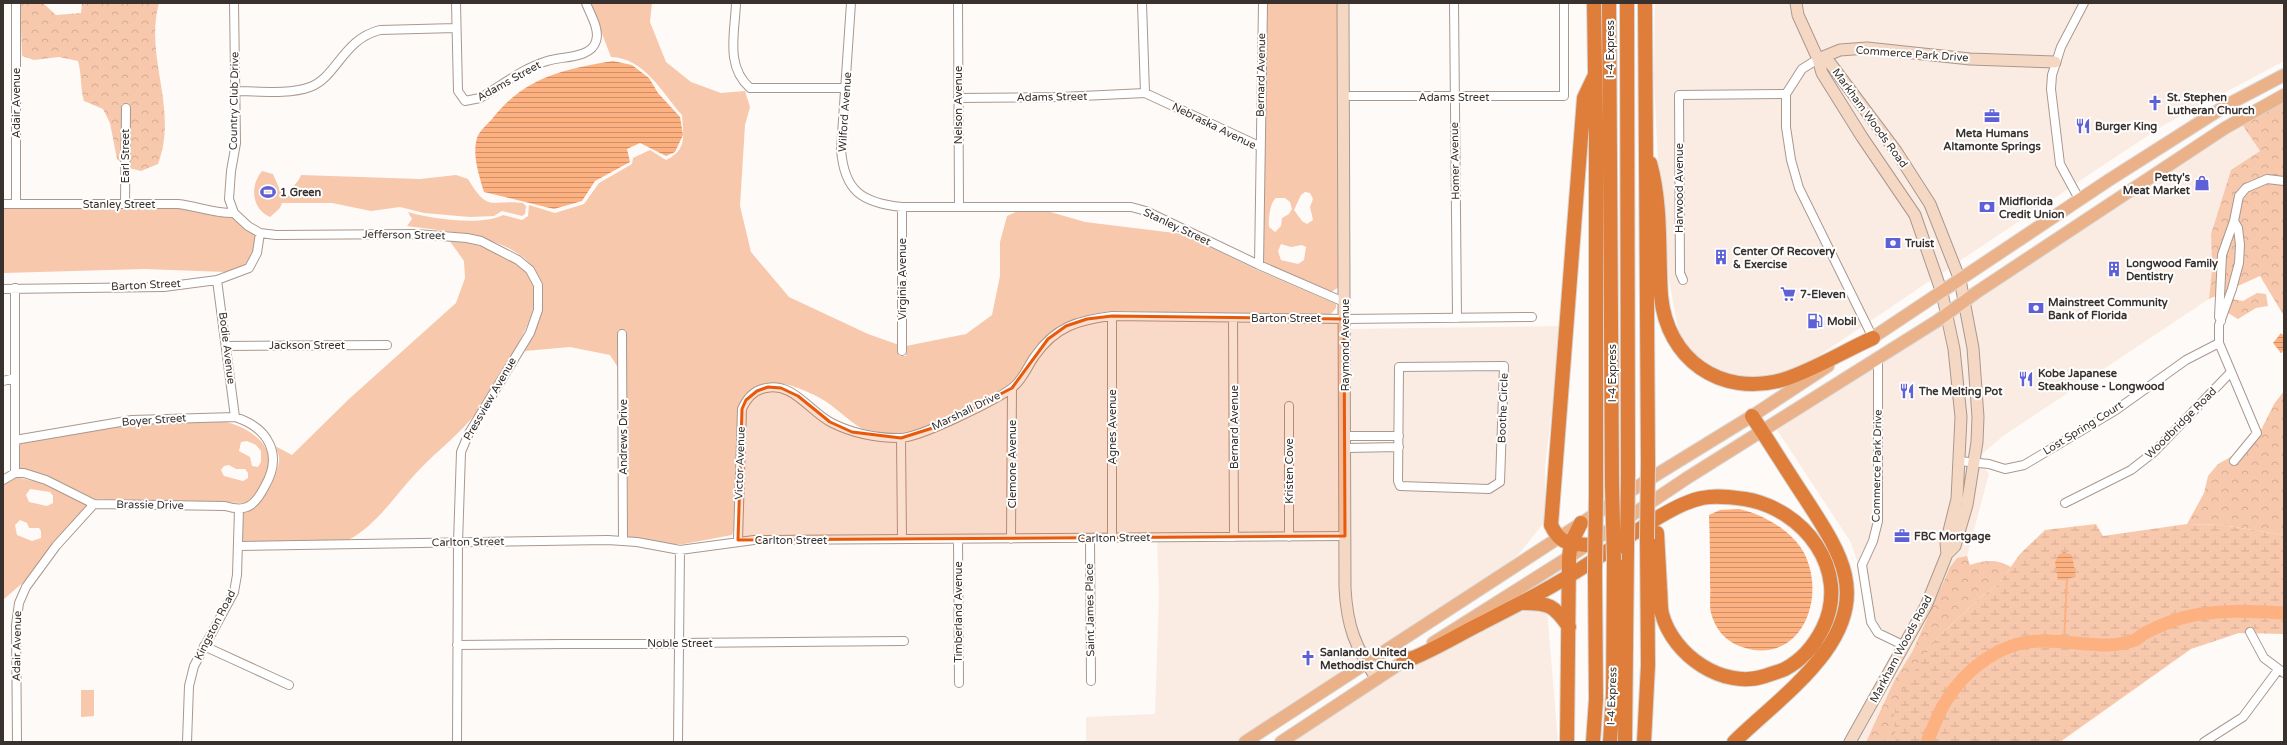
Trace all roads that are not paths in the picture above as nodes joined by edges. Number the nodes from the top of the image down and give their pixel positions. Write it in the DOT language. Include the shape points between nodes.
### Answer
graph roads {
  1 [pos="16,3"];
  2 [pos="234,3"];
  3 [pos="456,3"];
  4 [pos="586,3"];
  5 [pos="736,3"];
  6 [pos="851,3"];
  7 [pos="958,3"];
  8 [pos="1142,3"];
  9 [pos="1263,3"];
  10 [pos="1343,3"];
  11 [pos="1454,3"];
  12 [pos="1564,3"];
  13 [pos="1594,3"];
  14 [pos="1609,3"];
  15 [pos="1627,3"];
  16 [pos="1645,3"];
  17 [pos="1796,3"];
  18 [pos="2084,3"];
  19 [pos="456,28"];
  20 [pos="1818,59"];
  21 [pos="2055,62"];
  22 [pos="2284,75"];
  23 [pos="1594,77"];
  24 [pos="846,88"];
  25 [pos="236,91"];
  26 [pos="1145,93"];
  27 [pos="1786,94"];
  28 [pos="2284,95"];
  29 [pos="1344,96"];
  30 [pos="1454,97"];
  31 [pos="958,98"];
  32 [pos="126,108"];
  33 [pos="1645,144"];
  34 [pos="1259,146"];
  35 [pos="2284,181"];
  36 [pos="2079,200"];
  37 [pos="3,204"];
  38 [pos="16,204"];
  39 [pos="125,204"];
  40 [pos="959,206"];
  41 [pos="902,207"];
  42 [pos="234,213"];
  43 [pos="2234,221"];
  44 [pos="260,233"];
  45 [pos="1259,265"];
  46 [pos="535,277"];
  47 [pos="217,280"];
  48 [pos="1683,280"];
  49 [pos="1960,280"];
  50 [pos="3,288"];
  51 [pos="15,288"];
  52 [pos="1942,293"];
  53 [pos="1344,302"];
  54 [pos="1964,302"];
  55 [pos="1947,315"];
  56 [pos="1112,316"];
  57 [pos="1532,317"];
  58 [pos="1233,318"];
  59 [pos="1458,318"];
  60 [pos="1344,319"];
  61 [pos="2221,321"];
  62 [pos="622,334"];
  63 [pos="1873,338"];
  64 [pos="2219,343"];
  65 [pos="387,345"];
  66 [pos="227,346"];
  67 [pos="902,351"];
  68 [pos="1878,359"];
  69 [pos="2231,372"];
  70 [pos="15,378"];
  71 [pos="3,381"];
  72 [pos="1012,388"];
  73 [pos="757,391"];
  74 [pos="1289,406"];
  75 [pos="1752,416"];
  76 [pos="235,417"];
  77 [pos="1762,432"];
  78 [pos="1346,436"];
  79 [pos="1399,436"];
  80 [pos="901,438"];
  81 [pos="15,440"];
  82 [pos="1399,447"];
  83 [pos="1346,448"];
  84 [pos="1959,461"];
  85 [pos="2234,461"];
  86 [pos="1975,462"];
  87 [pos="16,473"];
  88 [pos="3,480"];
  89 [pos="2065,503"];
  90 [pos="94,504"];
  91 [pos="239,508"];
  92 [pos="1581,523"];
  93 [pos="1345,536"];
  94 [pos="1652,536"];
  95 [pos="1234,537"];
  96 [pos="1289,537"];
  97 [pos="1112,538"];
  98 [pos="902,539"];
  99 [pos="1011,539"];
  100 [pos="1090,539"];
  101 [pos="738,540"];
  102 [pos="958,540"];
  103 [pos="623,541"];
  104 [pos="458,542"];
  105 [pos="1587,545"];
  106 [pos="238,546"];
  107 [pos="1566,546"];
  108 [pos="680,550"];
  109 [pos="1947,554"];
  110 [pos="1569,576"];
  111 [pos="1522,603"];
  112 [pos="1569,627"];
  113 [pos="2250,632"];
  114 [pos="904,641"];
  115 [pos="680,643"];
  116 [pos="457,645"];
  117 [pos="204,646"];
  118 [pos="1905,646"];
  119 [pos="1403,662"];
  120 [pos="1367,664"];
  121 [pos="2281,672"];
  122 [pos="1377,679"];
  123 [pos="1091,682"];
  124 [pos="959,683"];
  125 [pos="289,685"];
  126 [pos="1247,741"];
  127 [pos="17,742"];
  128 [pos="187,742"];
  129 [pos="457,742"];
  130 [pos="678,742"];
  131 [pos="1281,742"];
  132 [pos="1567,742"];
  133 [pos="1593,742"];
  134 [pos="1610,742"];
  135 [pos="1625,742"];
  136 [pos="1644,742"];
  137 [pos="1734,742"];
  138 [pos="1850,742"];
  139 [pos="2204,742"];
  1 -- 38 [label="street, Adair Avenue"];
  2 -- 25 [label="street, Country Club Drive"];
  3 -- 19 [label="street"];
  4 -- 19 [label="street, Adams Street" via="595,25 596,42 591,49 530,68 480,98 465,101 458,91"];
  5 -- 24 [label="street" via="733,60 741,80 750,88"];
  6 -- 24 [label="street, Wilford Avenue"];
  7 -- 31 [label="street, Nelson Avenue"];
  8 -- 26 [label="street"];
  9 -- 34 [label="street, Bernard Avenue"];
  10 -- 29 [label="main road, Raymond Avenue"];
  11 -- 30 [label="street, Homer Avenue"];
  12 -- 30 [label="street, Adams Street" via="1564,96"];
  13 -- 23 [label="highway"];
  14 -- 134 [label="highway, I-4 Express, bridge" via="1614,560"];
  15 -- 135 [label="highway, I-4 Express, bridge" via="1628,474"];
  16 -- 33 [label="highway"];
  17 -- 20 [label="main road" via="1798,15"];
  18 -- 21 [label="street" via="2070,26"];
  19 -- 25 [label="street" via="380,30 368,33 358,39 320,82 310,87 296,90"];
  20 -- 21 [label="main road, Commerce Park Drive" via="1840,50 1867,48 1970,59"];
  20 -- 27 [label="street, Commerce Park Drive" via="1802,69"];
  20 -- 49 [label="main road, Markham Woods Road" via="1830,63 1896,151 1930,204"];
  20 -- 52 [label="main road, Markham Woods Road" via="1822,73 1830,86 1915,215"];
  21 -- 36 [label="street" via="2052,75 2052,108 2060,164"];
  22 -- 36 [label="main road" via="2227,105"];
  23 -- 107 [label="highway" via="1584,98 1550,525"];
  23 -- 133 [label="highway, bridge" via="1596,699"];
  24 -- 41 [label="street, Wilford Avenue" via="841,149 842,167 849,184 864,198 882,205"];
  25 -- 42 [label="street, Country Club Drive" via="236,143 229,199"];
  26 -- 31 [label="street, Adams Street"];
  26 -- 34 [label="street, Nebraska Avenue"];
  27 -- 48 [label="street, Harwood Avenue" via="1679,95 1680,273"];
  27 -- 63 [label="street" via="1786,127 1799,188"];
  28 -- 54 [label="main road" via="2225,128"];
  29 -- 30 [label="street, Adams Street"];
  29 -- 53 [label="main road, Raymond Avenue"];
  30 -- 59 [label="street, Homer Avenue"];
  31 -- 40 [label="street, Nelson Avenue"];
  32 -- 39 [label="street, Earl Street"];
  33 -- 63 [label="highway" via="1655,182 1664,316 1676,343 1705,372 1728,381 1773,382 1792,376"];
  33 -- 94 [label="highway, bridge" via="1648,463"];
  34 -- 45 [label="street, Nebraska Avenue"];
  35 -- 43 [label="street" via="2267,179 2246,188 2239,196"];
  36 -- 49 [label="main road"];
  37 -- 38 [label="street, Stanley Street"];
  38 -- 39 [label="street, Stanley Street"];
  39 -- 42 [label="street, Stanley Street" via="178,204"];
  40 -- 41 [label="street, Stanley Street"];
  40 -- 45 [label="street, Stanley Street" via="1131,207"];
  41 -- 67 [label="street, Virginia Avenue"];
  42 -- 44 [label="street"];
  43 -- 61 [label="street" via="2222,256 2219,317"];
  43 -- 61 [label="street" via="2238,228 2239,263"];
  44 -- 46 [label="street, Jefferson Street" via="417,234 467,238 518,260"];
  44 -- 47 [label="street, Barton Street" via="257,253 250,268"];
  45 -- 53 [label="street, Stanley Street"];
  46 -- 104 [label="street, Pressview Avenue" via="538,302 530,333 469,432 461,452"];
  47 -- 51 [label="street, Barton Street" via="164,287"];
  47 -- 66 [label="street, Bodie Avenue"];
  49 -- 52 [label="main road"];
  49 -- 54 [label="main road, Markham Woods Road"];
  50 -- 51 [label="street, Barton Street"];
  51 -- 70 [label="street"];
  52 -- 55 [label="main road, Markham Woods Road"];
  52 -- 63 [label="main road"];
  53 -- 60 [label="main road, Raymond Avenue"];
  54 -- 55 [label="main road"];
  54 -- 86 [label="main road, Markham Woods Road" via="1973,348 1978,417"];
  55 -- 68 [label="main road"];
  55 -- 84 [label="main road, Markham Woods Road" via="1959,390"];
  56 -- 58 [label="street, Barton Street"];
  56 -- 72 [label="street, Marshall Drive" via="1087,319 1066,326 1048,339"];
  56 -- 97 [label="street, Agnes Avenue"];
  57 -- 59 [label="street, Barton Street"];
  58 -- 60 [label="street, Barton Street"];
  58 -- 95 [label="street, Bernard Avenue"];
  59 -- 60 [label="street, Barton Street"];
  60 -- 78 [label="main road, Raymond Avenue"];
  61 -- 64 [label="street"];
  62 -- 103 [label="street, Andrews Drive"];
  63 -- 75 [label="main road"];
  64 -- 69 [label="street"];
  64 -- 86 [label="street, Lost Spring Court" via="2186,360 2116,410 2030,461 2005,469"];
  65 -- 66 [label="street, Jackson Street"];
  66 -- 76 [label="street, Bodie Avenue"];
  68 -- 77 [label="main road"];
  68 -- 118 [label="street, Commerce Park Drive" via="1878,521 1862,566 1873,628 1884,638"];
  69 -- 85 [label="street" via="2257,433"];
  69 -- 89 [label="street, Woodbridge Road" via="2154,452 2131,470"];
  70 -- 71 [label="street"];
  70 -- 81 [label="street"];
  72 -- 80 [label="street, Marshall Drive" via="939,426"];
  72 -- 99 [label="street, Clemone Avenue"];
  73 -- 80 [label="street, Marshall Drive" via="768,387 781,388 798,396 830,422 852,432"];
  73 -- 101 [label="street, Victor Avenue" via="746,400 742,409"];
  74 -- 96 [label="street, Kristen Cove"];
  75 -- 77 [label="highway"];
  75 -- 92 [label="main road"];
  76 -- 81 [label="street, Boyer Street" via="132,420"];
  76 -- 91 [label="street, Boyer Street" via="247,421 256,429 271,445 274,458 271,475 262,493 252,504"];
  77 -- 105 [label="main road" via="1687,478"];
  77 -- 137 [label="highway" via="1831,538 1844,564 1847,601 1841,622 1824,653"];
  78 -- 79 [label="street"];
  78 -- 83 [label="main road, Raymond Avenue"];
  79 -- 82 [label="street, Boothe Circle"];
  79 -- 82 [label="street, Boothe Circle" via="1398,368 1504,366 1502,448 1500,482 1497,486 1489,489 1400,486"];
  80 -- 98 [label="street"];
  81 -- 87 [label="street"];
  82 -- 83 [label="street"];
  83 -- 93 [label="main road, Raymond Avenue"];
  84 -- 86 [label="street"];
  84 -- 109 [label="main road, Markham Woods Road" via="1957,498 1946,543"];
  86 -- 109 [label="main road, Markham Woods Road" via="1962,524 1955,546"];
  87 -- 88 [label="street"];
  87 -- 90 [label="street, Brassie Drive" via="46,480"];
  90 -- 91 [label="street, Brassie Drive"];
  90 -- 127 [label="street, Adair Avenue" via="56,546 26,587 18,603"];
  91 -- 106 [label="street, Kingston Road"];
  92 -- 107 [label="highway"];
  93 -- 96 [label="street, Carlton Street"];
  93 -- 120 [label="main road, Raymond Avenue" via="1348,623 1356,646"];
  94 -- 110 [label="highway" via="1662,613 1676,641 1693,660 1726,676 1761,677 1785,669 1818,639 1827,619 1831,596 1828,570 1819,548 1785,513 1760,502 1729,496 1702,498 1677,506"];
  94 -- 136 [label="highway"];
  95 -- 96 [label="street, Carlton Street"];
  95 -- 97 [label="street, Carlton Street"];
  97 -- 100 [label="street, Carlton Street"];
  98 -- 101 [label="street, Carlton Street"];
  98 -- 102 [label="street, Carlton Street"];
  99 -- 100 [label="street, Carlton Street"];
  99 -- 102 [label="street, Carlton Street"];
  100 -- 123 [label="street, Saint James Place"];
  101 -- 108 [label="street, Carlton Street"];
  102 -- 124 [label="street, Timberland Avenue"];
  103 -- 104 [label="street, Carlton Street"];
  103 -- 108 [label="street, Carlton Street"];
  104 -- 106 [label="street, Carlton Street"];
  104 -- 116 [label="street, Pressview Avenue"];
  105 -- 107 [label="highway"];
  106 -- 117 [label="street, Kingston Road" via="234,592"];
  107 -- 110 [label="highway"];
  107 -- 119 [label="main road"];
  107 -- 120 [label="main road" via="1438,617"];
  108 -- 115 [label="street"];
  109 -- 118 [label="main road, Markham Woods Road" via="1926,606"];
  110 -- 111 [label="highway"];
  110 -- 112 [label="highway"];
  111 -- 112 [label="highway" via="1547,604 1556,609"];
  111 -- 119 [label="highway" via="1454,637 1429,653"];
  112 -- 132 [label="highway"];
  113 -- 121 [label="street" via="2264,658"];
  114 -- 115 [label="street, Noble Street"];
  115 -- 116 [label="street, Noble Street"];
  115 -- 130 [label="street"];
  116 -- 129 [label="street, Pressview Avenue"];
  117 -- 125 [label="street"];
  117 -- 128 [label="street, Kingston Road" via="194,666 189,686"];
  118 -- 138 [label="main road, Markham Woods Road"];
  119 -- 122 [label="main road"];
  120 -- 122 [label="main road, Raymond Avenue"];
  120 -- 126 [label="main road"];
  121 -- 139 [label="street" via="2243,717"];
  122 -- 131 [label="main road"];
}
